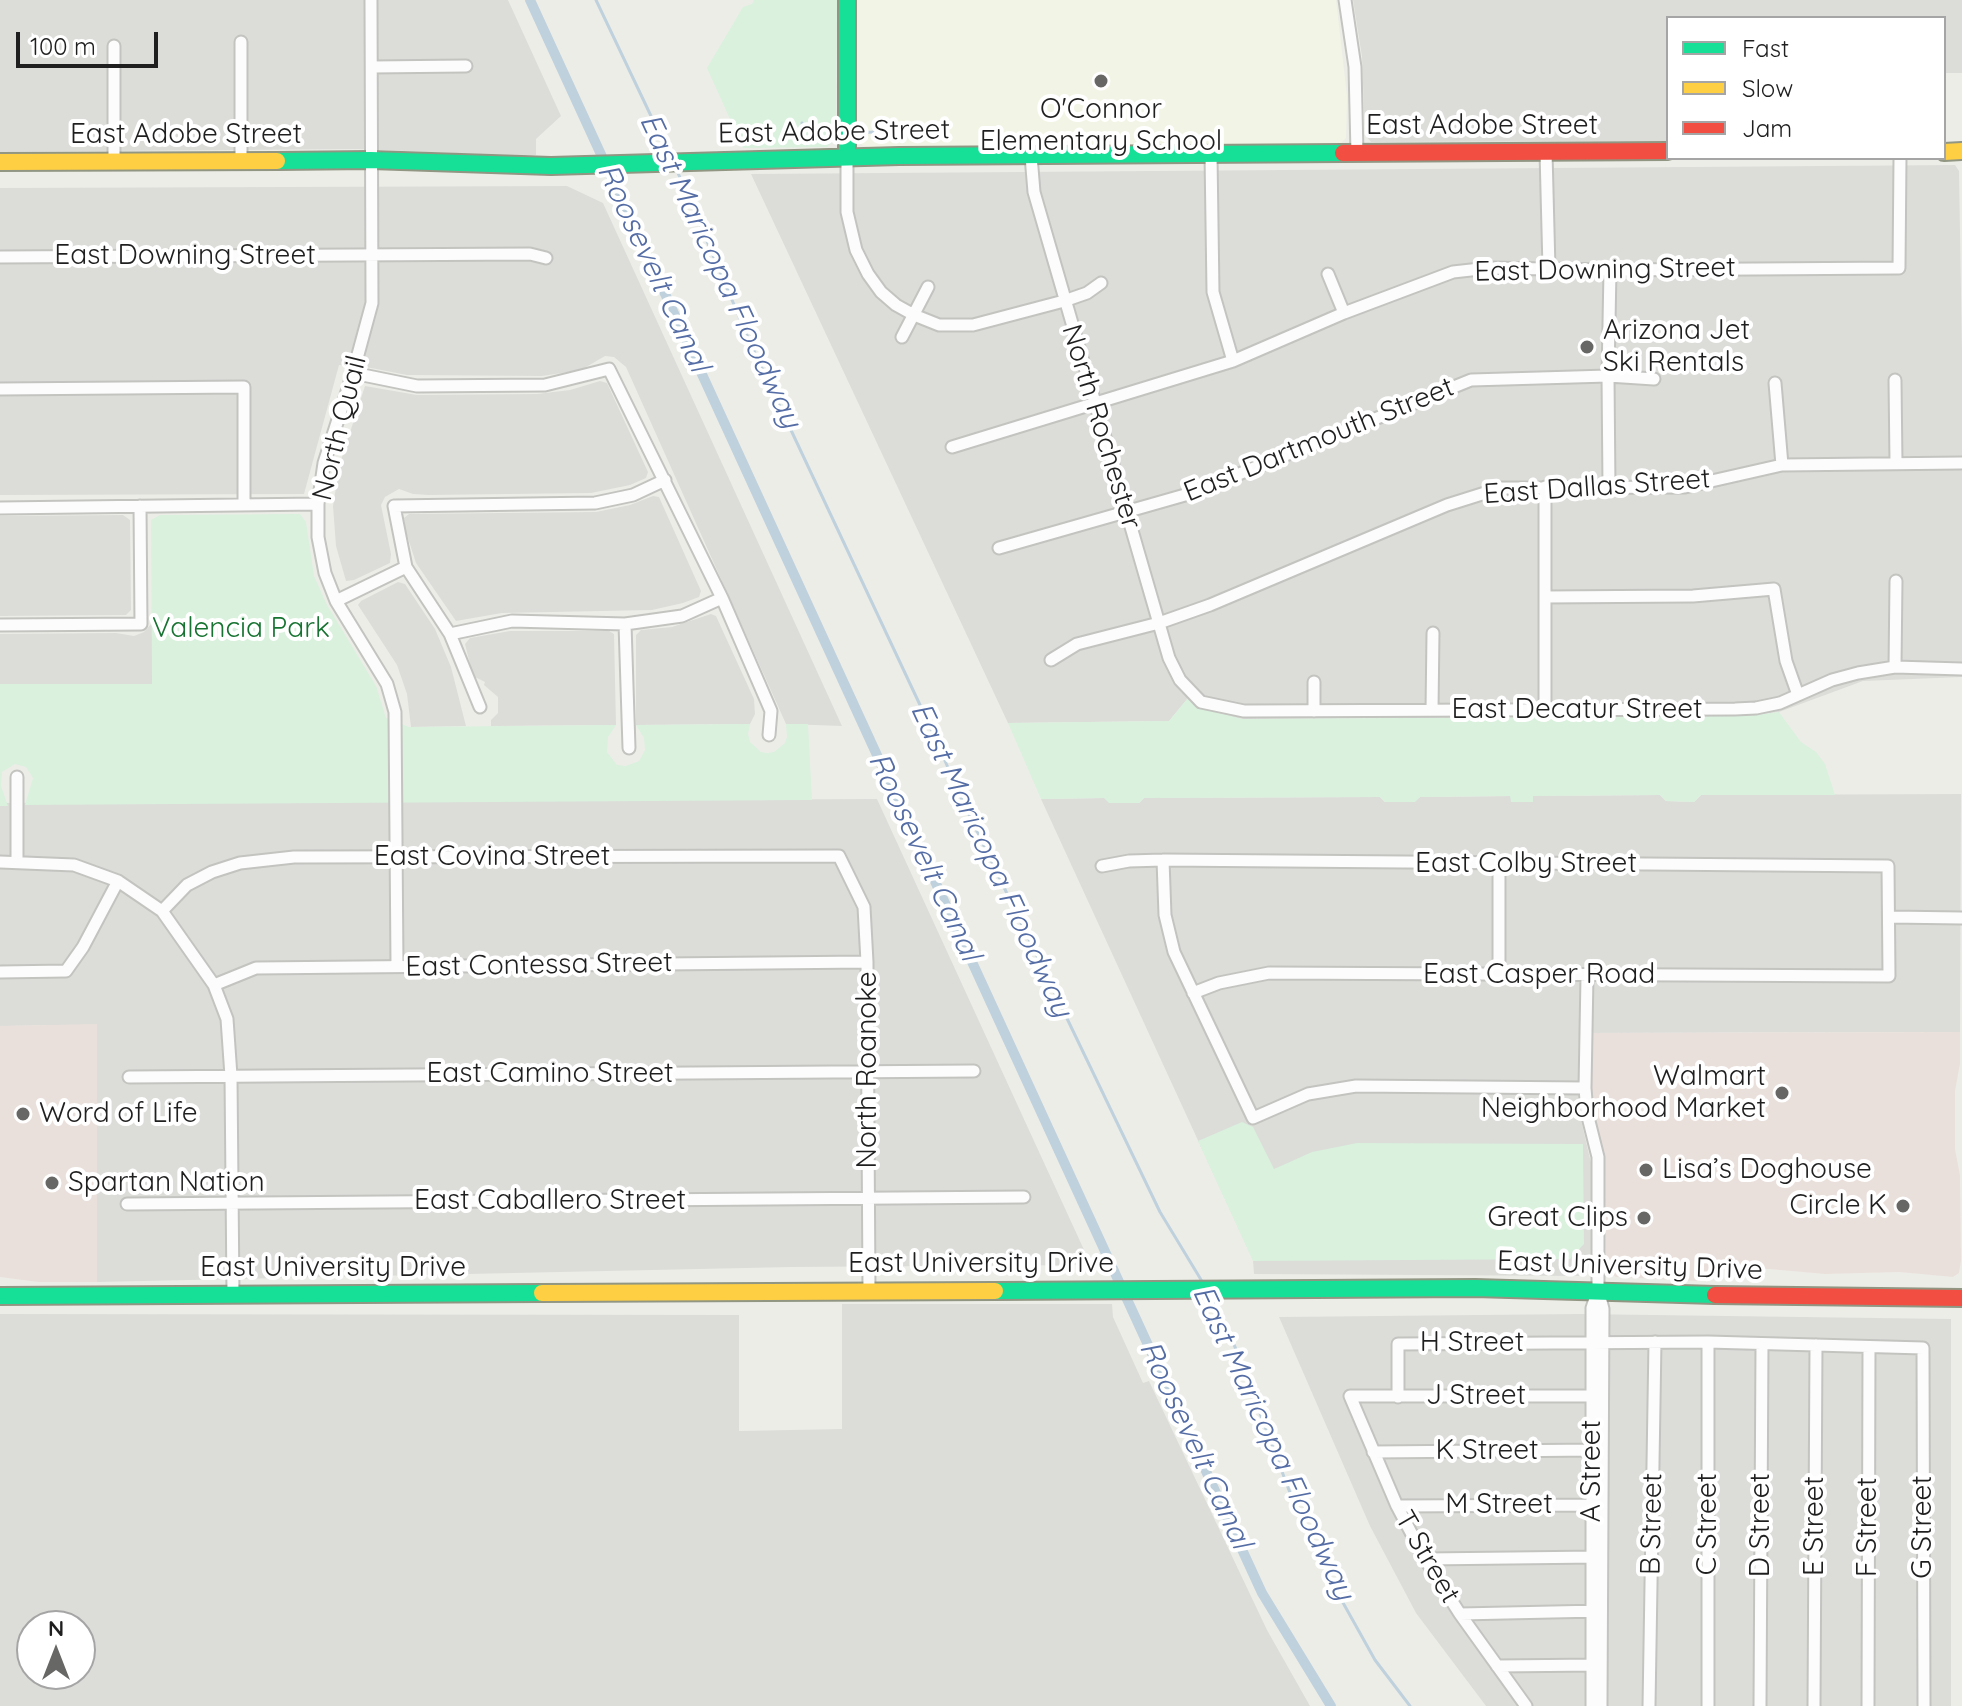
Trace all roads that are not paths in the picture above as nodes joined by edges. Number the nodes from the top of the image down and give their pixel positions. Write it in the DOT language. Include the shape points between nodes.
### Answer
graph roads {
  1 [pos="371,0"];
  2 [pos="847,0"];
  3 [pos="1345,0"];
  4 [pos="241,42"];
  5 [pos="114,46"];
  6 [pos="466,66"];
  7 [pos="372,67"];
  8 [pos="1666,151"];
  9 [pos="1546,152"];
  10 [pos="1357,153"];
  11 [pos="1211,155"];
  12 [pos="1031,156"];
  13 [pos="847,157"];
  14 [pos="241,160"];
  15 [pos="371,160"];
  16 [pos="1900,160"];
  17 [pos="114,161"];
  18 [pos="0,162"];
  19 [pos="370,255"];
  20 [pos="0,257"];
  21 [pos="546,258"];
  22 [pos="1549,269"];
  23 [pos="1610,270"];
  24 [pos="1328,274"];
  25 [pos="1101,283"];
  26 [pos="928,287"];
  27 [pos="1064,301"];
  28 [pos="1344,313"];
  29 [pos="914,315"];
  30 [pos="902,337"];
  31 [pos="1233,361"];
  32 [pos="353,373"];
  33 [pos="1608,376"];
  34 [pos="1654,379"];
  35 [pos="1895,380"];
  36 [pos="1775,383"];
  37 [pos="0,389"];
  38 [pos="1095,405"];
  39 [pos="952,447"];
  40 [pos="1896,463"];
  41 [pos="1962,463"];
  42 [pos="1782,465"];
  43 [pos="665,480"];
  44 [pos="1545,487"];
  45 [pos="1609,488"];
  46 [pos="318,504"];
  47 [pos="244,505"];
  48 [pos="140,506"];
  49 [pos="0,508"];
  50 [pos="1127,512"];
  51 [pos="999,548"];
  52 [pos="406,567"];
  53 [pos="1896,581"];
  54 [pos="1545,597"];
  55 [pos="722,598"];
  56 [pos="336,601"];
  57 [pos="1159,623"];
  58 [pos="625,624"];
  59 [pos="0,625"];
  60 [pos="1433,633"];
  61 [pos="450,634"];
  62 [pos="1051,660"];
  63 [pos="1895,667"];
  64 [pos="1962,669"];
  65 [pos="1314,682"];
  66 [pos="1189,692"];
  67 [pos="1798,695"];
  68 [pos="480,707"];
  69 [pos="1432,710"];
  70 [pos="1545,710"];
  71 [pos="1314,711"];
  72 [pos="769,735"];
  73 [pos="629,748"];
  74 [pos="17,777"];
  75 [pos="839,856"];
  76 [pos="396,857"];
  77 [pos="1163,860"];
  78 [pos="0,862"];
  79 [pos="17,862"];
  80 [pos="1499,864"];
  81 [pos="1102,866"];
  82 [pos="118,881"];
  83 [pos="162,911"];
  84 [pos="1890,917"];
  85 [pos="1962,918"];
  86 [pos="867,962"];
  87 [pos="397,966"];
  88 [pos="0,972"];
  89 [pos="1499,975"];
  90 [pos="1587,976"];
  91 [pos="214,985"];
  92 [pos="1193,993"];
  93 [pos="974,1071"];
  94 [pos="868,1072"];
  95 [pos="231,1076"];
  96 [pos="129,1077"];
  97 [pos="1585,1088"];
  98 [pos="1024,1197"];
  99 [pos="868,1199"];
  100 [pos="232,1203"];
  101 [pos="127,1204"];
  102 [pos="869,1290"];
  103 [pos="1598,1290"];
  104 [pos="233,1295"];
  105 [pos="0,1296"];
  106 [pos="1962,1298"];
  107 [pos="1598,1342"];
  108 [pos="1655,1342"];
  109 [pos="1708,1342"];
  110 [pos="1762,1344"];
  111 [pos="1816,1345"];
  112 [pos="1869,1347"];
  113 [pos="1350,1396"];
  114 [pos="1597,1396"];
  115 [pos="1398,1397"];
  116 [pos="1597,1450"];
  117 [pos="1373,1452"];
  118 [pos="1597,1504"];
  119 [pos="1397,1506"];
  120 [pos="1597,1557"];
  121 [pos="1425,1559"];
  122 [pos="1597,1611"];
  123 [pos="1460,1614"];
  124 [pos="1597,1665"];
  125 [pos="1497,1666"];
  126 [pos="1526,1706"];
  127 [pos="1592,1706"];
  128 [pos="1601,1706"];
  129 [pos="1649,1706"];
  130 [pos="1708,1706"];
  131 [pos="1760,1706"];
  132 [pos="1814,1706"];
  133 [pos="1868,1706"];
  134 [pos="1924,1706"];
  1 -- 7 [label="street, North Quail"];
  2 -- 13 [label="main road"];
  3 -- 10 [label="street" via="1355,67"];
  4 -- 14 [label="street"];
  5 -- 17 [label="street"];
  6 -- 7 [label="street"];
  7 -- 15 [label="street, North Quail"];
  8 -- 9 [label="main road, East Adobe Street"];
  9 -- 10 [label="main road, East Adobe Street"];
  9 -- 22 [label="street"];
  10 -- 11 [label="main road, East Adobe Street"];
  11 -- 12 [label="main road, East Adobe Street"];
  11 -- 31 [label="street" via="1213,292"];
  12 -- 13 [label="main road, East Adobe Street"];
  12 -- 27 [label="street, North Rochester" via="1034,192"];
  13 -- 15 [label="main road, East Adobe Street" via="497,165"];
  13 -- 29 [label="street" via="847,212 856,250 881,292"];
  14 -- 15 [label="main road, East Adobe Street"];
  14 -- 17 [label="main road, East Adobe Street"];
  15 -- 19 [label="street, North Quail"];
  16 -- 23 [label="street, East Downing Street" via="1899,268"];
  17 -- 18 [label="main road, East Adobe Street"];
  19 -- 20 [label="street, East Downing Street"];
  19 -- 21 [label="street, East Downing Street"];
  19 -- 32 [label="street, North Quail" via="372,303"];
  22 -- 23 [label="street, East Downing Street"];
  22 -- 28 [label="street, East Downing Street" via="1453,272"];
  23 -- 33 [label="street"];
  24 -- 28 [label="street"];
  25 -- 27 [label="street"];
  26 -- 29 [label="street"];
  27 -- 29 [label="street" via="973,325 939,325"];
  27 -- 38 [label="street, North Rochester"];
  28 -- 31 [label="street, East Downing Street"];
  29 -- 30 [label="street"];
  31 -- 38 [label="street, East Downing Street"];
  32 -- 43 [label="street" via="417,386 545,385 609,369"];
  32 -- 46 [label="street, North Quail" via="324,463"];
  33 -- 34 [label="street, East Dartmouth Street"];
  33 -- 45 [label="street"];
  33 -- 50 [label="street, East Dartmouth Street" via="1471,380 1192,493"];
  35 -- 40 [label="street"];
  36 -- 42 [label="street"];
  37 -- 47 [label="street" via="244,387"];
  38 -- 39 [label="street, East Downing Street"];
  38 -- 50 [label="street, North Rochester"];
  40 -- 41 [label="street, East Dallas Street"];
  40 -- 42 [label="street, East Dallas Street"];
  42 -- 45 [label="street, East Dallas Street" via="1685,487"];
  43 -- 52 [label="street" via="633,495 595,503 394,506"];
  43 -- 55 [label="street"];
  44 -- 45 [label="street, East Dallas Street"];
  44 -- 54 [label="street"];
  44 -- 57 [label="street, East Dallas Street" via="1475,494"];
  46 -- 47 [label="street"];
  46 -- 56 [label="street, North Quail" via="318,537"];
  47 -- 48 [label="street"];
  48 -- 49 [label="street"];
  48 -- 59 [label="street" via="141,624"];
  50 -- 51 [label="street, East Dartmouth Street"];
  50 -- 57 [label="street, North Rochester"];
  52 -- 56 [label="street"];
  52 -- 61 [label="street"];
  53 -- 63 [label="street"];
  54 -- 67 [label="street" via="1693,596 1774,589 1786,661"];
  54 -- 70 [label="street"];
  55 -- 58 [label="street" via="682,616"];
  55 -- 72 [label="street" via="771,711"];
  56 -- 76 [label="street, North Quail" via="387,684 395,712"];
  57 -- 62 [label="street, East Dallas Street" via="1077,644"];
  57 -- 66 [label="street, North Rochester" via="1175,673"];
  58 -- 61 [label="street" via="512,621"];
  58 -- 73 [label="street"];
  60 -- 69 [label="street"];
  61 -- 68 [label="street"];
  63 -- 64 [label="street, East Decatur Street"];
  63 -- 67 [label="street, East Decatur Street" via="1858,673"];
  65 -- 71 [label="street"];
  66 -- 71 [label="street, East Decatur Street" via="1223,708"];
  67 -- 70 [label="street, East Decatur Street" via="1746,709"];
  69 -- 70 [label="street, East Decatur Street"];
  69 -- 71 [label="street, East Decatur Street"];
  74 -- 79 [label="street"];
  75 -- 76 [label="street, East Covina Street"];
  75 -- 86 [label="street, North Roanoke" via="864,907"];
  76 -- 83 [label="street, East Covina Street" via="240,863 187,885"];
  76 -- 87 [label="street, North Quail"];
  77 -- 80 [label="street, East Colby Street"];
  77 -- 81 [label="street, East Colby Street"];
  77 -- 92 [label="street" via="1165,915 1174,952"];
  78 -- 79 [label="street"];
  79 -- 82 [label="street" via="74,865"];
  80 -- 84 [label="street, East Colby Street" via="1888,866"];
  80 -- 89 [label="street"];
  82 -- 83 [label="street"];
  82 -- 88 [label="street" via="66,971"];
  83 -- 91 [label="street"];
  84 -- 85 [label="street"];
  84 -- 90 [label="street, East Casper Road" via="1889,976"];
  86 -- 87 [label="street, East Contessa Street"];
  86 -- 94 [label="street, North Roanoke"];
  87 -- 91 [label="street, East Contessa Street" via="256,968"];
  89 -- 90 [label="street, East Casper Road"];
  89 -- 92 [label="street, East Casper Road" via="1269,973"];
  90 -- 97 [label="street, A Street"];
  91 -- 95 [label="street" via="227,1019"];
  92 -- 97 [label="street" via="1253,1118 1308,1094 1356,1086"];
  93 -- 94 [label="street, East Camino Street"];
  94 -- 95 [label="street, East Camino Street"];
  94 -- 99 [label="street, North Roanoke"];
  95 -- 96 [label="street, East Camino Street"];
  95 -- 100 [label="street"];
  97 -- 103 [label="street, A Street" via="1598,1157"];
  98 -- 99 [label="street, East Caballero Street"];
  99 -- 100 [label="street, East Caballero Street"];
  99 -- 102 [label="street, North Roanoke"];
  100 -- 101 [label="street, East Caballero Street"];
  100 -- 104 [label="street"];
  102 -- 103 [label="main road, East University Drive"];
  102 -- 104 [label="main road, East University Drive"];
  103 -- 106 [label="main road, East University Drive"];
  103 -- 107 [label="street, A Street" via="1603,1309"];
  104 -- 105 [label="main road, East University Drive"];
  107 -- 108 [label="street"];
  107 -- 114 [label="street, A Street"];
  107 -- 115 [label="street, H Street" via="1398,1344"];
  108 -- 109 [label="street"];
  108 -- 129 [label="street, B Street"];
  109 -- 110 [label="street"];
  109 -- 130 [label="street, C Street"];
  110 -- 111 [label="street"];
  110 -- 131 [label="street, D Street"];
  111 -- 112 [label="street"];
  111 -- 132 [label="street, E Street"];
  112 -- 133 [label="street, F Street"];
  112 -- 134 [label="street, G Street" via="1923,1348"];
  113 -- 115 [label="street, J Street"];
  113 -- 117 [label="street, T Street"];
  114 -- 115 [label="street, J Street"];
  114 -- 116 [label="street, A Street"];
  116 -- 117 [label="street, K Street"];
  116 -- 118 [label="street, A Street"];
  117 -- 119 [label="street, T Street"];
  118 -- 119 [label="street, M Street"];
  118 -- 120 [label="street, A Street"];
  119 -- 121 [label="street, T Street"];
  120 -- 121 [label="street"];
  120 -- 122 [label="street, A Street"];
  121 -- 123 [label="street, T Street"];
  122 -- 123 [label="street"];
  122 -- 124 [label="street, A Street"];
  123 -- 125 [label="street, T Street"];
  124 -- 125 [label="street"];
  124 -- 127 [label="street, A Street"];
  124 -- 128 [label="street, A Street"];
  125 -- 126 [label="street, T Street"];
}
